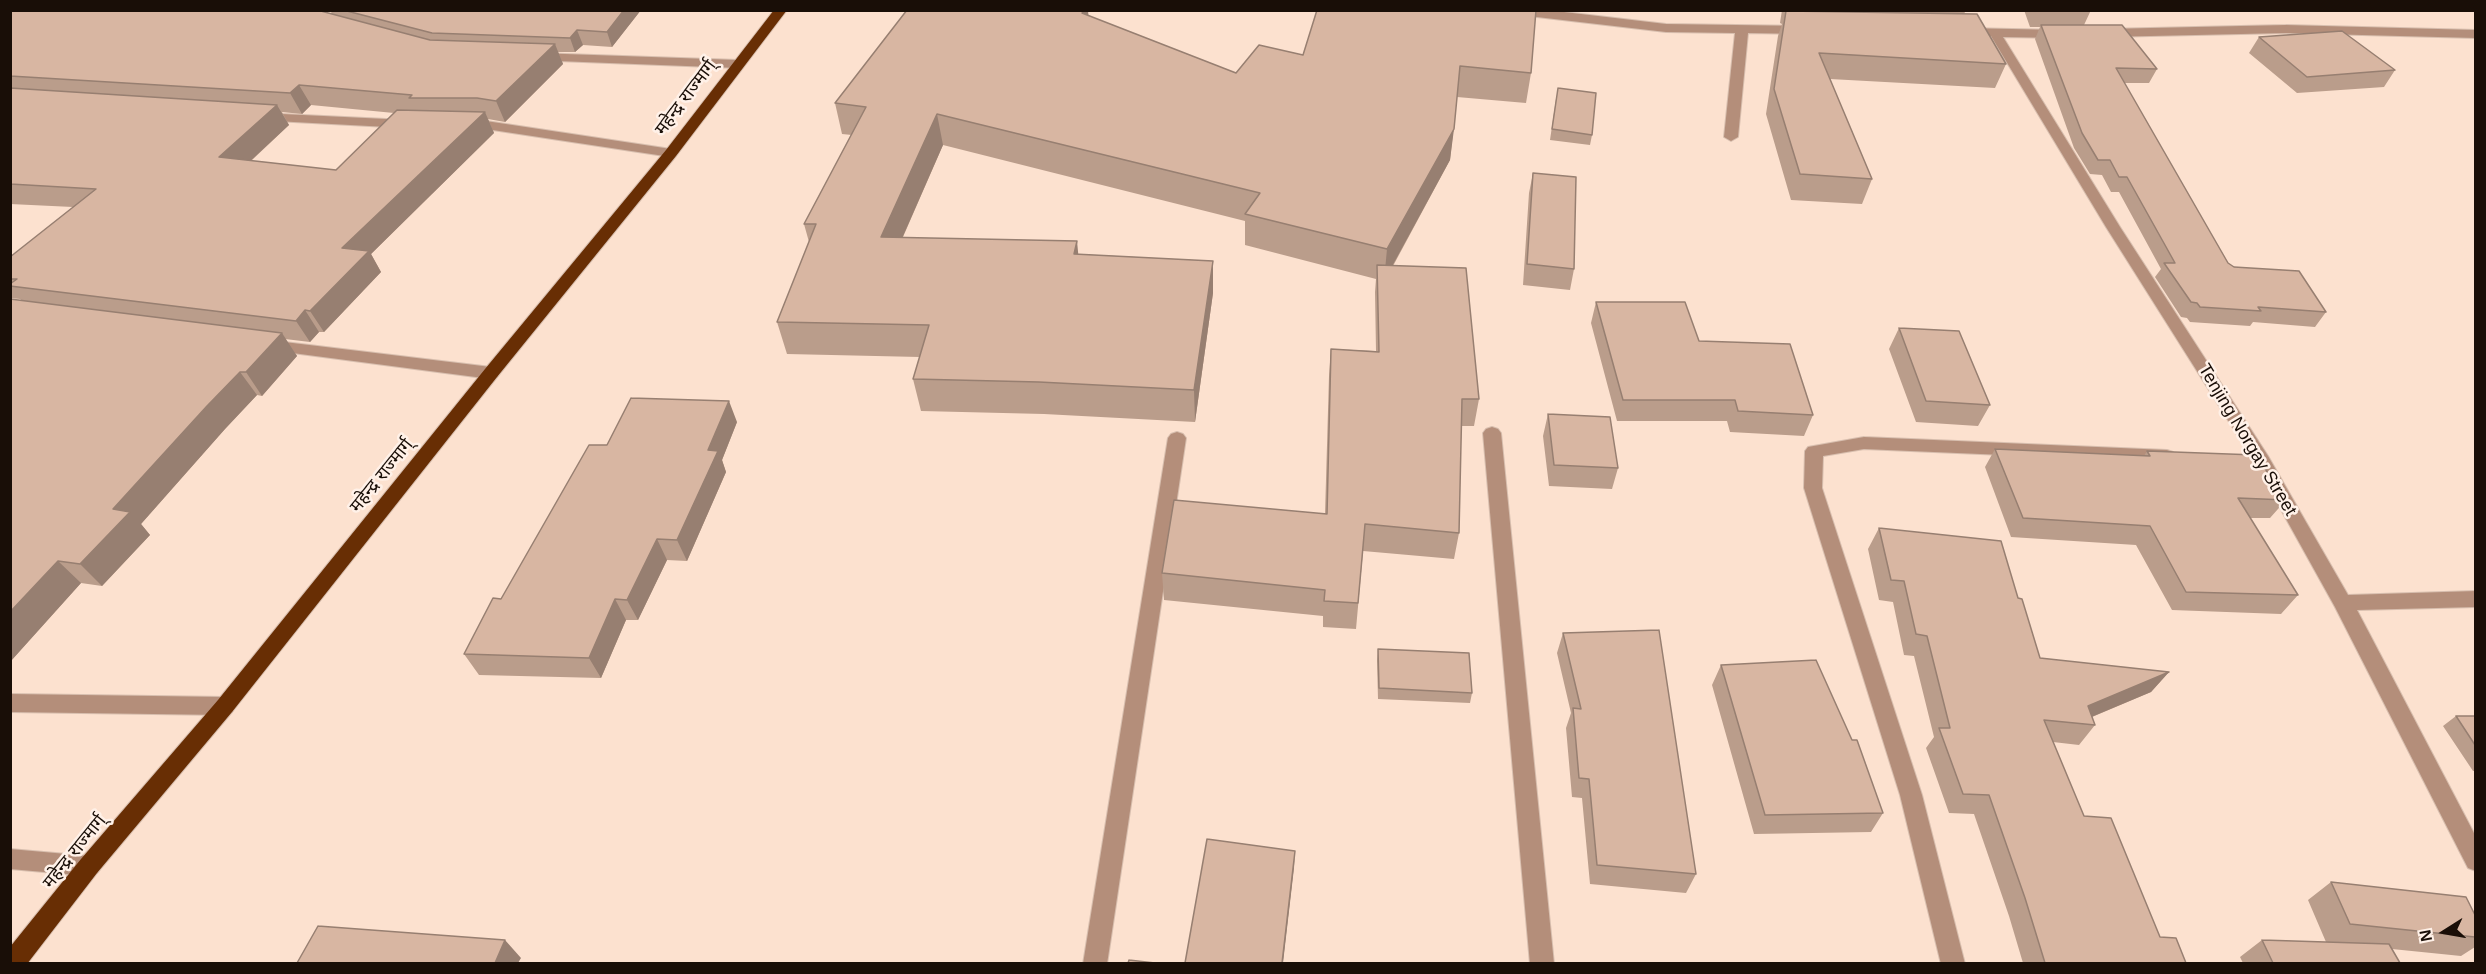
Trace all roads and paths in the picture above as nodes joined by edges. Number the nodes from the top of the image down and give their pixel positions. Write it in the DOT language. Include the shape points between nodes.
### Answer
graph roads {
  1 [pos="781,10"];
  2 [pos="1511,10"];
  3 [pos="1742,29"];
  4 [pos="1823,30"];
  5 [pos="1949,32"];
  6 [pos="1995,33"];
  7 [pos="2096,33"];
  8 [pos="2072,34"];
  9 [pos="2475,34"];
  10 [pos="523,56"];
  11 [pos="738,64"];
  12 [pos="242,116"];
  13 [pos="420,124"];
  14 [pos="453,124"];
  15 [pos="1731,137"];
  16 [pos="671,153"];
  17 [pos="257,343"];
  18 [pos="491,373"];
  19 [pos="1492,434"];
  20 [pos="1177,438"];
  21 [pos="2180,457"];
  22 [pos="2238,459"];
  23 [pos="2262,460"];
  24 [pos="2475,599"];
  25 [pos="2343,603"];
  26 [pos="10,703"];
  27 [pos="225,706"];
  28 [pos="10,859"];
  29 [pos="2475,861"];
  30 [pos="89,866"];
  31 [pos="12,963"];
  32 [pos="1095,963"];
  33 [pos="1542,963"];
  34 [pos="1953,963"];
  1 -- 11 [label="highway, महेन्द्र राज्मार्ग्"];
  2 -- 3 [label="street" via="1666,28"];
  3 -- 4 [label="street"];
  3 -- 15 [label="street"];
  5 -- 6 [label="street"];
  6 -- 8 [label="street"];
  6 -- 23 [label="street, Tenjing Norgay Street"];
  7 -- 9 [label="street" via="2286,29"];
  10 -- 11 [label="street"];
  11 -- 16 [label="highway, महेन्द्र राज्मार्ग्"];
  12 -- 13 [label="street"];
  14 -- 16 [label="street" via="486,125"];
  16 -- 18 [label="highway, महेन्द्र राज्मार्ग्"];
  17 -- 18 [label="street"];
  18 -- 27 [label="highway, महेन्द्र राज्मार्ग्"];
  19 -- 33 [label="street"];
  20 -- 32 [label="street"];
  21 -- 34 [label="street" via="1864,443 1814,451 1813,488 1911,795"];
  22 -- 23 [label="street"];
  23 -- 25 [label="street, Tenjing Norgay Street"];
  24 -- 25 [label="street"];
  25 -- 29 [label="street, Tenjing Norgay Street"];
  26 -- 27 [label="street"];
  27 -- 30 [label="highway, महेन्द्र राज्मार्ग्"];
  28 -- 30 [label="street"];
  30 -- 31 [label="highway, महेन्द्र राज्मार्ग्"];
}
